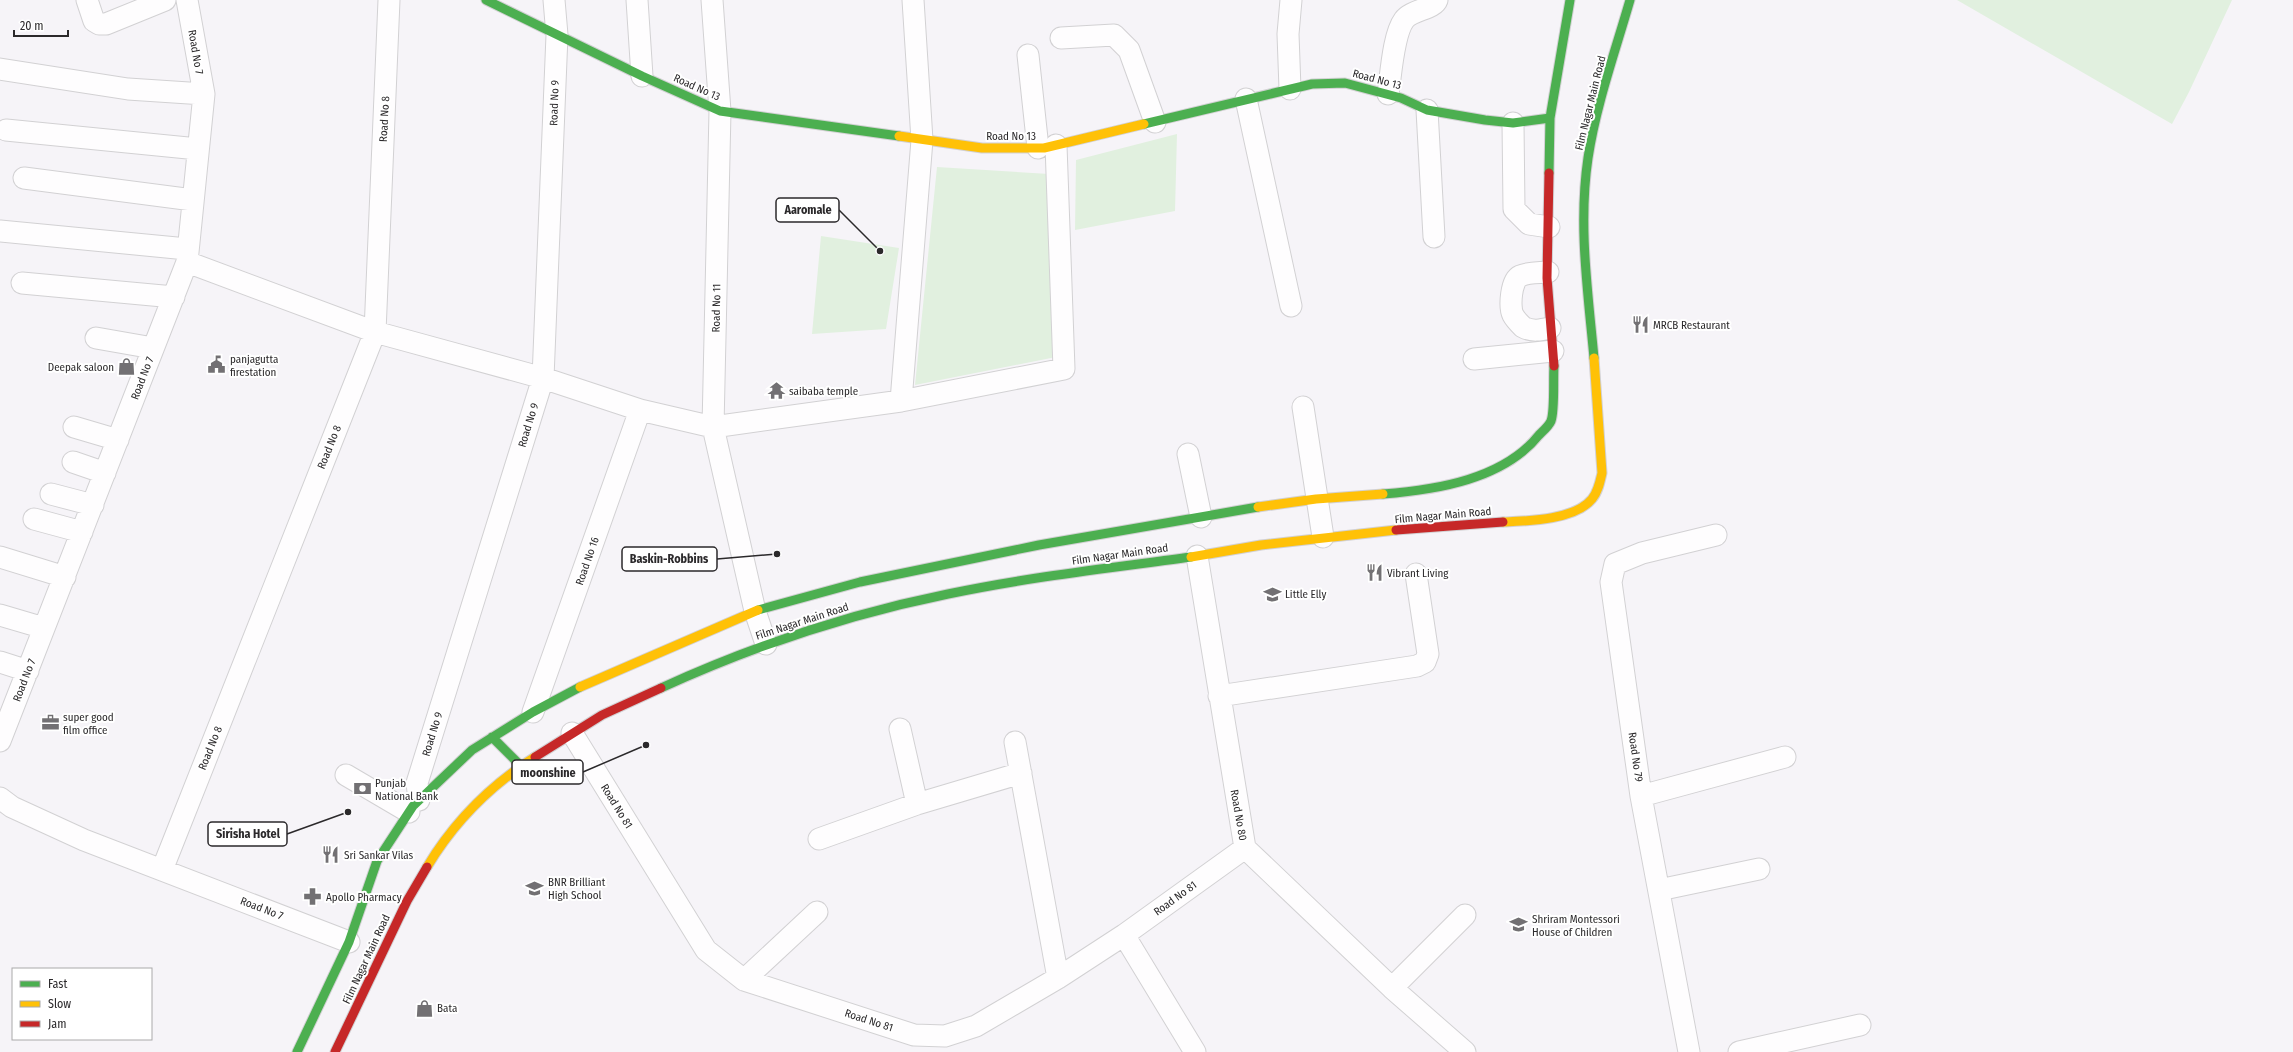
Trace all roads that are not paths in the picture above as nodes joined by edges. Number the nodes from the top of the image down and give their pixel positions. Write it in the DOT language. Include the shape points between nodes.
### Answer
graph roads {
  1 [pos="87,0"];
  2 [pos="165,0"];
  3 [pos="187,0"];
  4 [pos="389,0"];
  5 [pos="486,0"];
  6 [pos="554,0"];
  7 [pos="637,0"];
  8 [pos="712,0"];
  9 [pos="913,0"];
  10 [pos="1292,0"];
  11 [pos="1437,0"];
  12 [pos="1570,0"];
  13 [pos="1630,0"];
  14 [pos="557,35"];
  15 [pos="1061,38"];
  16 [pos="1028,55"];
  17 [pos="0,69"];
  18 [pos="642,76"];
  19 [pos="1290,89"];
  20 [pos="204,94"];
  21 [pos="1388,94"];
  22 [pos="1246,99"];
  23 [pos="1427,110"];
  24 [pos="720,111"];
  25 [pos="1550,118"];
  26 [pos="1155,122"];
  27 [pos="1513,123"];
  28 [pos="6,130"];
  29 [pos="922,140"];
  30 [pos="1047,146"];
  31 [pos="198,149"];
  32 [pos="24,178"];
  33 [pos="193,200"];
  34 [pos="1549,227"];
  35 [pos="0,231"];
  36 [pos="1434,237"];
  37 [pos="187,256"];
  38 [pos="1548,272"];
  39 [pos="22,283"];
  40 [pos="174,297"];
  41 [pos="1291,306"];
  42 [pos="1550,328"];
  43 [pos="375,332"];
  44 [pos="96,338"];
  45 [pos="154,348"];
  46 [pos="1553,352"];
  47 [pos="1474,358"];
  48 [pos="542,378"];
  49 [pos="901,401"];
  50 [pos="1303,408"];
  51 [pos="640,410"];
  52 [pos="74,427"];
  53 [pos="713,428"];
  54 [pos="118,440"];
  55 [pos="1188,454"];
  56 [pos="73,462"];
  57 [pos="105,473"];
  58 [pos="51,494"];
  59 [pos="1316,499"];
  60 [pos="93,505"];
  61 [pos="1201,517"];
  62 [pos="34,519"];
  63 [pos="82,532"];
  64 [pos="1716,535"];
  65 [pos="1323,537"];
  66 [pos="1197,556"];
  67 [pos="0,557"];
  68 [pos="1416,574"];
  69 [pos="65,577"];
  70 [pos="755,611"];
  71 [pos="0,615"];
  72 [pos="44,628"];
  73 [pos="766,644"];
  74 [pos="0,662"];
  75 [pos="28,671"];
  76 [pos="1219,696"];
  77 [pos="6,709"];
  78 [pos="533,712"];
  79 [pos="900,729"];
  80 [pos="572,733"];
  81 [pos="492,737"];
  82 [pos="0,741"];
  83 [pos="1015,742"];
  84 [pos="1785,757"];
  85 [pos="521,766"];
  86 [pos="1021,773"];
  87 [pos="346,775"];
  88 [pos="1642,796"];
  89 [pos="0,798"];
  90 [pos="917,804"];
  91 [pos="414,806"];
  92 [pos="819,839"];
  93 [pos="1245,848"];
  94 [pos="1759,869"];
  95 [pos="162,870"];
  96 [pos="1659,890"];
  97 [pos="817,912"];
  98 [pos="1464,916"];
  99 [pos="1124,935"];
  100 [pos="349,942"];
  101 [pos="1058,978"];
  102 [pos="744,980"];
  103 [pos="1392,988"];
  104 [pos="1860,1025"];
  105 [pos="297,1052"];
  106 [pos="335,1052"];
  107 [pos="1195,1052"];
  108 [pos="1465,1052"];
  109 [pos="1690,1052"];
  110 [pos="1739,1052"];
  1 -- 2 [label="street" via="94,21 106,24"];
  3 -- 20 [label="street, Road No 7"];
  4 -- 43 [label="street, Road No 8"];
  5 -- 14 [label="main road, Road No 13"];
  6 -- 14 [label="street, Road No 9"];
  7 -- 18 [label="street"];
  8 -- 24 [label="street, Road No 11"];
  9 -- 29 [label="street"];
  10 -- 19 [label="street" via="1288,34"];
  11 -- 21 [label="street" via="1434,6 1413,13 1403,21 1397,39"];
  12 -- 25 [label="main road, Film Nagar Main Road"];
  13 -- 65 [label="main road, Film Nagar Main Road" via="1598,113 1588,158 1585,188 1583,228 1602,450 1602,473 1592,499 1580,508 1562,515 1524,521 1429,526"];
  14 -- 18 [label="main road, Road No 13"];
  14 -- 48 [label="street, Road No 9"];
  15 -- 26 [label="street" via="1114,35 1129,50"];
  16 -- 30 [label="street"];
  17 -- 20 [label="street" via="128,89"];
  18 -- 24 [label="main road, Road No 13"];
  19 -- 21 [label="main road, Road No 13" via="1312,84 1345,83"];
  19 -- 22 [label="main road, Road No 13"];
  20 -- 31 [label="street, Road No 7"];
  21 -- 23 [label="main road, Road No 13"];
  22 -- 26 [label="main road, Road No 13"];
  22 -- 41 [label="street"];
  23 -- 27 [label="main road, Road No 13"];
  23 -- 36 [label="street"];
  24 -- 29 [label="main road, Road No 13"];
  24 -- 53 [label="street, Road No 11"];
  25 -- 27 [label="main road, Road No 13"];
  25 -- 34 [label="main road, Film Nagar Main Road"];
  26 -- 30 [label="main road, Road No 13"];
  27 -- 34 [label="street" via="1514,209 1529,224"];
  28 -- 31 [label="street"];
  29 -- 30 [label="main road, Road No 13" via="982,148"];
  29 -- 49 [label="street"];
  30 -- 49 [label="street" via="1064,369"];
  31 -- 33 [label="street, Road No 7"];
  32 -- 33 [label="street"];
  33 -- 37 [label="street, Road No 7"];
  34 -- 38 [label="main road, Film Nagar Main Road"];
  35 -- 37 [label="street"];
  37 -- 40 [label="street, Road No 7"];
  37 -- 43 [label="street"];
  38 -- 42 [label="main road, Film Nagar Main Road"];
  38 -- 42 [label="street" via="1520,276 1515,280 1512,286 1512,315 1524,327 1537,331"];
  39 -- 40 [label="street"];
  40 -- 45 [label="street, Road No 7"];
  42 -- 46 [label="main road, Film Nagar Main Road"];
  43 -- 48 [label="street"];
  43 -- 95 [label="street, Road No 8"];
  44 -- 45 [label="street"];
  45 -- 54 [label="street, Road No 7"];
  46 -- 47 [label="street"];
  46 -- 59 [label="main road, Film Nagar Main Road" via="1551,421 1529,448 1511,461 1470,479 1414,492"];
  48 -- 51 [label="street"];
  48 -- 91 [label="street, Road No 9" via="417,783"];
  49 -- 53 [label="street"];
  50 -- 59 [label="street"];
  51 -- 53 [label="street"];
  51 -- 78 [label="street, Road No 16"];
  52 -- 54 [label="street"];
  53 -- 70 [label="street, Road No 11"];
  54 -- 57 [label="street, Road No 7"];
  55 -- 61 [label="street"];
  56 -- 57 [label="street"];
  57 -- 60 [label="street, Road No 7"];
  58 -- 60 [label="street"];
  59 -- 61 [label="main road, Film Nagar Main Road"];
  59 -- 65 [label="street"];
  60 -- 63 [label="street, Road No 7"];
  61 -- 70 [label="main road, Film Nagar Main Road" via="1039,544 937,565 860,582"];
  62 -- 63 [label="street"];
  63 -- 69 [label="street, Road No 7"];
  64 -- 88 [label="street, Road No 79" via="1642,553 1615,564 1611,582"];
  65 -- 66 [label="main road, Film Nagar Main Road"];
  66 -- 73 [label="main road, Film Nagar Main Road" via="1036,578 948,594 866,614"];
  66 -- 76 [label="street, Road No 80"];
  67 -- 69 [label="street"];
  68 -- 76 [label="street" via="1428,654 1425,662 1417,666"];
  69 -- 72 [label="street, Road No 7"];
  70 -- 73 [label="street, Road No 11"];
  70 -- 78 [label="main road, Film Nagar Main Road" via="591,681"];
  71 -- 72 [label="street"];
  72 -- 75 [label="street, Road No 7"];
  73 -- 80 [label="main road, Film Nagar Main Road" via="677,681"];
  74 -- 75 [label="street"];
  75 -- 77 [label="street, Road No 7"];
  76 -- 93 [label="street, Road No 80"];
  77 -- 82 [label="street, Road No 7"];
  78 -- 81 [label="main road, Film Nagar Main Road"];
  79 -- 90 [label="street"];
  80 -- 85 [label="main road, Film Nagar Main Road"];
  80 -- 102 [label="street, Road No 81" via="706,950"];
  81 -- 85 [label="main road"];
  81 -- 91 [label="main road, Film Nagar Main Road" via="472,750"];
  83 -- 86 [label="street"];
  84 -- 88 [label="street"];
  85 -- 106 [label="main road, Film Nagar Main Road" via="470,809 438,848 407,901"];
  86 -- 90 [label="street"];
  86 -- 101 [label="street"];
  87 -- 91 [label="street"];
  88 -- 96 [label="street, Road No 79"];
  89 -- 95 [label="street, Road No 7" via="84,840"];
  90 -- 92 [label="street"];
  91 -- 100 [label="main road, Film Nagar Main Road" via="377,861"];
  93 -- 99 [label="street, Road No 81"];
  93 -- 103 [label="street, Road No 80"];
  94 -- 96 [label="street"];
  95 -- 100 [label="street, Road No 7"];
  96 -- 109 [label="street, Road No 79"];
  97 -- 102 [label="street"];
  98 -- 103 [label="street"];
  99 -- 101 [label="street, Road No 81"];
  99 -- 107 [label="street"];
  100 -- 105 [label="main road, Film Nagar Main Road"];
  101 -- 102 [label="street, Road No 81" via="976,1026 945,1036 914,1035"];
  103 -- 108 [label="street, Road No 80"];
  104 -- 110 [label="street"];
}
